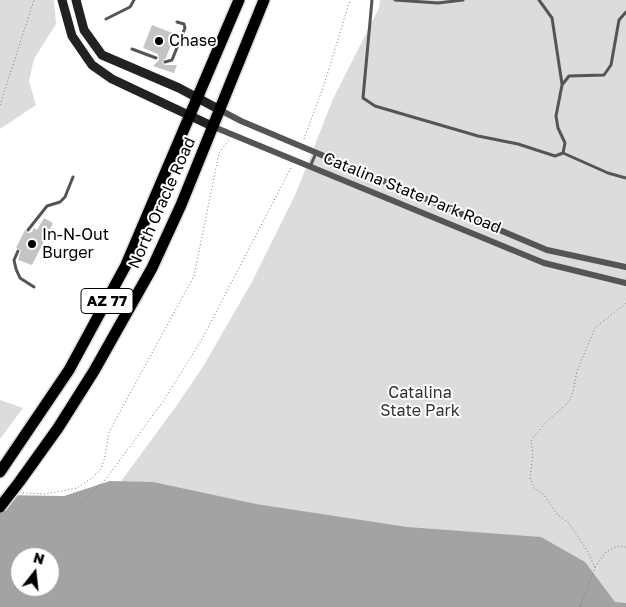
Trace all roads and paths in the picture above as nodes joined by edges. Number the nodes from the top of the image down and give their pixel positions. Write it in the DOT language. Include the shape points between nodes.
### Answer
graph roads {
  1 [pos="34,0"];
  2 [pos="62,0"];
  3 [pos="76,0"];
  4 [pos="134,0"];
  5 [pos="239,0"];
  6 [pos="264,0"];
  7 [pos="350,0"];
  8 [pos="372,0"];
  9 [pos="395,0"];
  10 [pos="463,0"];
  11 [pos="539,0"];
  12 [pos="626,12"];
  13 [pos="106,19"];
  14 [pos="177,22"];
  15 [pos="132,49"];
  16 [pos="156,58"];
  17 [pos="165,62"];
  18 [pos="562,85"];
  19 [pos="199,99"];
  20 [pos="0,106"];
  21 [pos="220,110"];
  22 [pos="191,116"];
  23 [pos="214,127"];
  24 [pos="232,134"];
  25 [pos="301,147"];
  26 [pos="316,153"];
  27 [pos="563,153"];
  28 [pos="294,161"];
  29 [pos="310,168"];
  30 [pos="73,177"];
  31 [pos="626,178"];
  32 [pos="28,230"];
  33 [pos="18,251"];
  34 [pos="626,267"];
  35 [pos="626,283"];
  36 [pos="34,286"];
  37 [pos="626,303"];
  38 [pos="0,472"];
  39 [pos="19,487"];
  40 [pos="86,497"];
  41 [pos="0,506"];
  42 [pos="626,547"];
  43 [pos="595,568"];
  44 [pos="580,607"];
  1 -- 20 [label="path"];
  2 -- 22 [label="street, Catalina State Park Road" via="72,36 92,65 112,79"];
  3 -- 19 [label="street" via="84,30 102,55"];
  4 -- 13 [label="lane" via="130,7"];
  5 -- 19 [label="highway, North Oracle Road / AZ 77"];
  6 -- 21 [label="highway, North Oracle Road / AZ 77"];
  7 -- 25 [label="path"];
  8 -- 27 [label="lane" via="363,98 375,106 478,136 555,156"];
  9 -- 10 [label="lane" via="438,3"];
  11 -- 18 [label="lane" via="552,18"];
  12 -- 18 [label="lane" via="620,20 611,65 604,75 569,76"];
  14 -- 17 [label="lane" via="186,28 172,60"];
  15 -- 16 [label="lane"];
  18 -- 27 [label="lane" via="556,116 565,143"];
  19 -- 21 [label="street"];
  19 -- 22 [label="highway, North Oracle Road / AZ 77"];
  21 -- 23 [label="highway, North Oracle Road / AZ 77"];
  21 -- 25 [label="street, Catalina State Park Road"];
  22 -- 23 [label="street, Catalina State Park Road"];
  22 -- 38 [label="highway, North Oracle Road / AZ 77" via="133,250 98,318 69,370"];
  23 -- 24 [label="street, Catalina State Park Road"];
  23 -- 39 [label="highway, North Oracle Road / AZ 77" via="181,205 132,305"];
  24 -- 28 [label="street, Catalina State Park Road"];
  24 -- 39 [label="path" via="219,153 194,276 109,432 101,469 77,488 46,494"];
  25 -- 26 [label="street, Catalina State Park Road"];
  26 -- 29 [label="lane"];
  26 -- 34 [label="street, Catalina State Park Road" via="547,250"];
  27 -- 31 [label="lane"];
  28 -- 29 [label="street, Catalina State Park Road"];
  28 -- 40 [label="path" via="202,341 106,479"];
  29 -- 35 [label="street, Catalina State Park Road" via="544,263"];
  30 -- 32 [label="lane" via="66,197 47,206"];
  33 -- 36 [label="lane" via="14,260 20,278"];
  37 -- 43 [label="path" via="595,328 577,371 569,402 546,422 531,441 530,478 534,488 569,523"];
  39 -- 41 [label="highway, North Oracle Road / AZ 77, bridge"];
  42 -- 43 [label="path" via="618,546 606,552"];
  43 -- 44 [label="path"];
}
